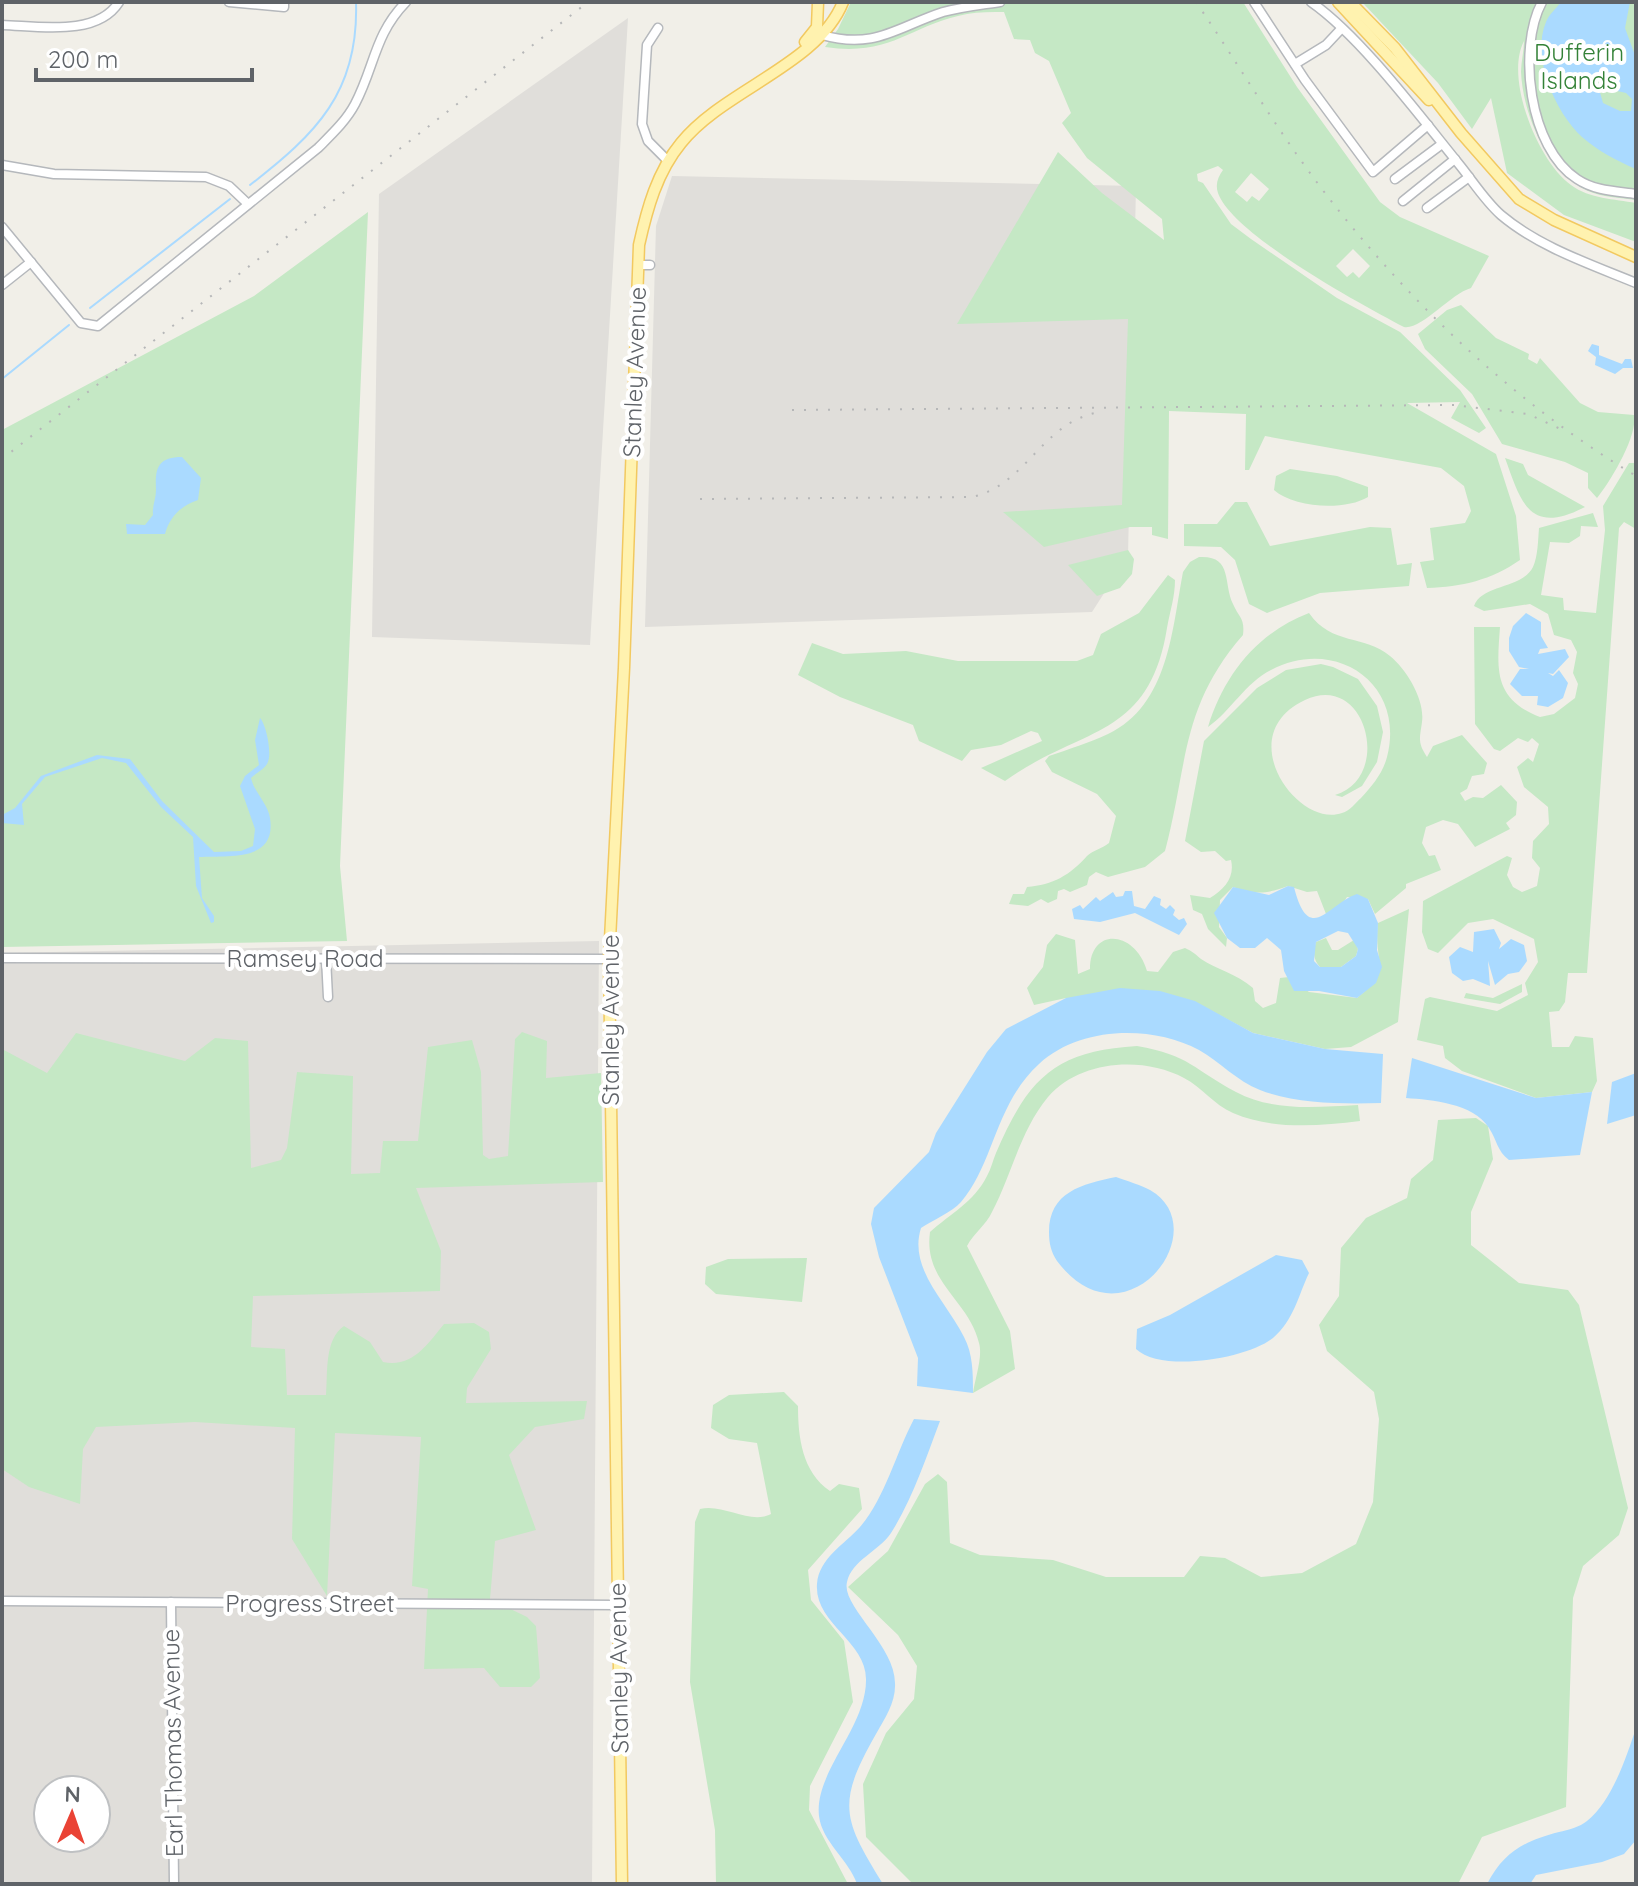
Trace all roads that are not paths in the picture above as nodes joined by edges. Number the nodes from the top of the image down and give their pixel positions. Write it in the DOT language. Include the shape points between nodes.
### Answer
graph roads {
  1 [pos="119,2"];
  2 [pos="229,2"];
  3 [pos="406,2"];
  4 [pos="818,2"];
  5 [pos="843,2"];
  6 [pos="1000,2"];
  7 [pos="1254,2"];
  8 [pos="1311,2"];
  9 [pos="1338,2"];
  10 [pos="1350,2"];
  11 [pos="1359,2"];
  12 [pos="1542,2"];
  13 [pos="284,5"];
  14 [pos="2,25"];
  15 [pos="658,28"];
  16 [pos="1341,29"];
  17 [pos="822,35"];
  18 [pos="1395,48"];
  19 [pos="797,54"];
  20 [pos="1295,64"];
  21 [pos="1428,125"];
  22 [pos="1461,133"];
  23 [pos="1442,144"];
  24 [pos="1455,159"];
  25 [pos="668,161"];
  26 [pos="2,165"];
  27 [pos="1469,177"];
  28 [pos="1395,179"];
  29 [pos="1636,194"];
  30 [pos="1403,201"];
  31 [pos="248,204"];
  32 [pos="1427,208"];
  33 [pos="2,227"];
  34 [pos="1636,257"];
  35 [pos="31,262"];
  36 [pos="638,265"];
  37 [pos="650,265"];
  38 [pos="1636,283"];
  39 [pos="2,285"];
  40 [pos="6,958"];
  41 [pos="326,958"];
  42 [pos="609,959"];
  43 [pos="2,964"];
  44 [pos="328,997"];
  45 [pos="2,1601"];
  46 [pos="171,1602"];
  47 [pos="617,1605"];
  48 [pos="174,1884"];
  49 [pos="622,1884"];
  1 -- 14 [label="street" via="104,19 89,23"];
  2 -- 13 [label="street"];
  3 -- 31 [label="street" via="382,33 355,105 341,125"];
  4 -- 19 [label="main road" via="817,27"];
  5 -- 17 [label="main road, Stanley Avenue"];
  6 -- 17 [label="street" via="944,12 875,39"];
  7 -- 20 [label="street"];
  8 -- 16 [label="street"];
  9 -- 22 [label="main road"];
  10 -- 18 [label="main road"];
  11 -- 18 [label="main road"];
  12 -- 29 [label="street" via="1531,29 1528,60 1534,106 1551,149 1574,177 1596,189"];
  15 -- 25 [label="street" via="647,45 642,124 648,141"];
  16 -- 20 [label="street"];
  16 -- 21 [label="street"];
  17 -- 19 [label="main road, Stanley Avenue"];
  18 -- 22 [label="main road"];
  19 -- 25 [label="main road, Stanley Avenue" via="701,123"];
  20 -- 21 [label="street" via="1373,172"];
  21 -- 23 [label="street"];
  22 -- 34 [label="main road" via="1526,204"];
  23 -- 24 [label="street"];
  23 -- 28 [label="street"];
  24 -- 27 [label="street"];
  24 -- 30 [label="street"];
  25 -- 36 [label="main road, Stanley Avenue" via="649,202"];
  26 -- 31 [label="street" via="54,174 206,177 229,186"];
  27 -- 32 [label="street"];
  27 -- 38 [label="street" via="1498,213 1523,231"];
  31 -- 35 [label="street" via="103,323 91,327 81,323"];
  33 -- 35 [label="street"];
  35 -- 39 [label="street"];
  36 -- 37 [label="street"];
  36 -- 42 [label="main road, Stanley Avenue"];
  40 -- 41 [label="street, Ramsey Road"];
  40 -- 43 [label="street"];
  41 -- 42 [label="street, Ramsey Road"];
  41 -- 44 [label="street"];
  42 -- 47 [label="main road, Stanley Avenue"];
  45 -- 46 [label="street, Progress Street"];
  46 -- 47 [label="street, Progress Street"];
  46 -- 48 [label="street, Earl Thomas Avenue"];
  47 -- 49 [label="main road, Stanley Avenue"];
}
